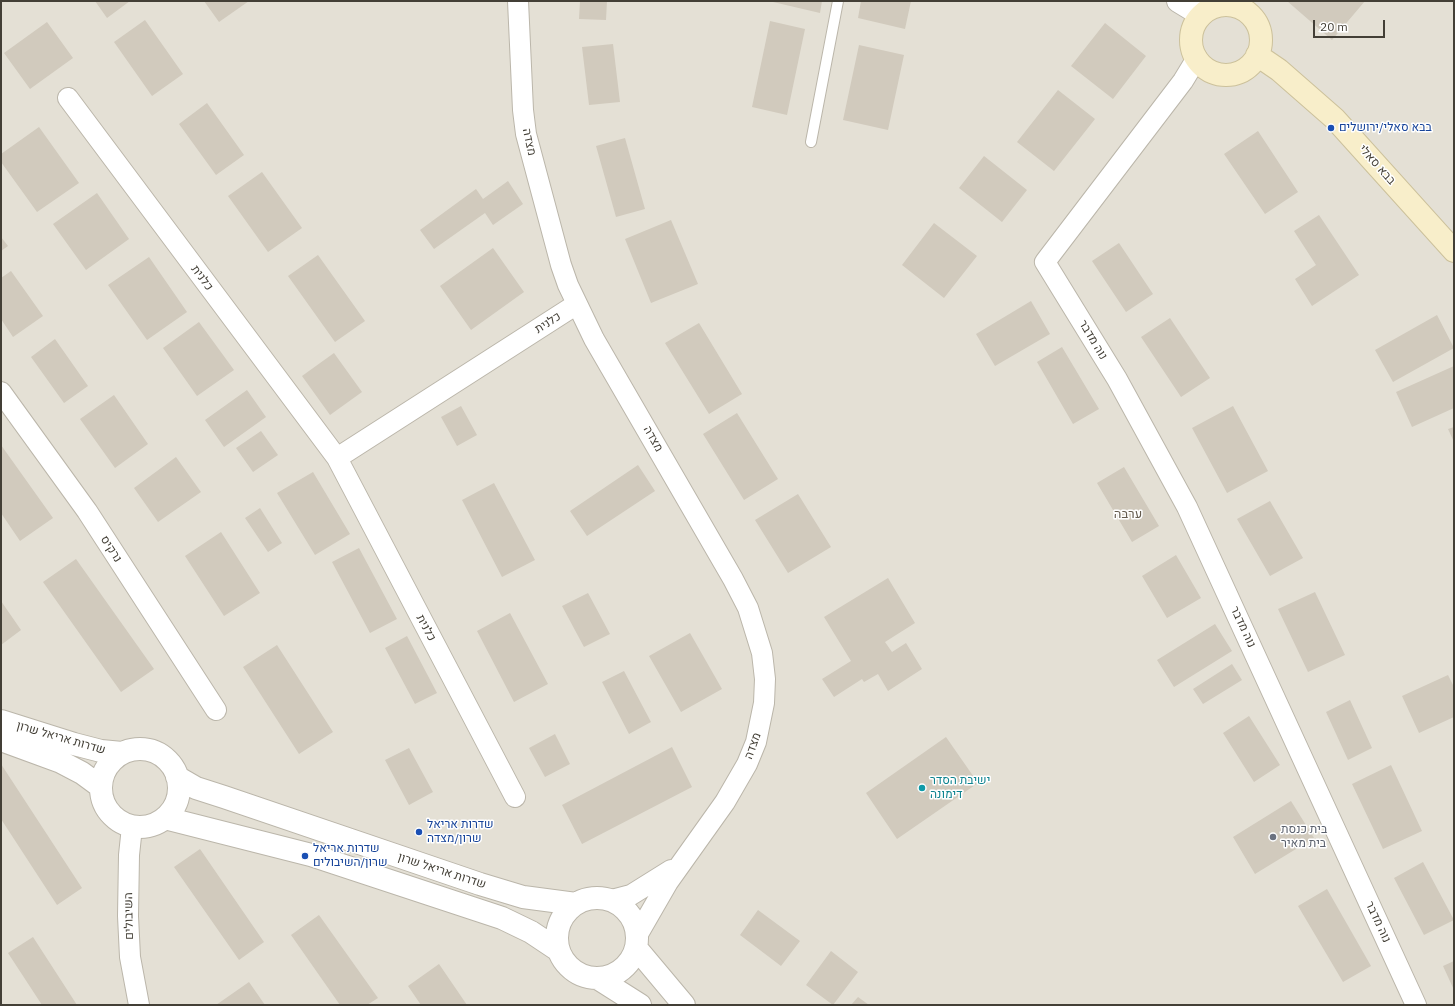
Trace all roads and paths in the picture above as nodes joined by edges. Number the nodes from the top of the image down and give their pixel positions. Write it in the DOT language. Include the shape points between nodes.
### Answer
graph roads {
  1 [pos="518,1"];
  2 [pos="838,1"];
  3 [pos="1178,1"];
  4 [pos="1223,3"];
  5 [pos="1254,8"];
  6 [pos="1201,16"];
  7 [pos="1257,55"];
  8 [pos="1197,58"];
  9 [pos="68,98"];
  10 [pos="811,142"];
  11 [pos="1454,251"];
  12 [pos="577,304"];
  13 [pos="1,392"];
  14 [pos="337,458"];
  15 [pos="216,710"];
  16 [pos="1,721"];
  17 [pos="1,740"];
  18 [pos="122,754"];
  19 [pos="177,777"];
  20 [pos="101,786"];
  21 [pos="515,797"];
  22 [pos="165,818"];
  23 [pos="132,827"];
  24 [pos="686,857"];
  25 [pos="612,900"];
  26 [pos="576,904"];
  27 [pos="637,941"];
  28 [pos="558,950"];
  29 [pos="599,979"];
  30 [pos="139,1005"];
  31 [pos="640,1005"];
  32 [pos="684,1005"];
  33 [pos="1416,1005"];
  1 -- 12 [label="street, מצדה" via="526,134 561,265"];
  2 -- 10 [label="lane"];
  3 -- 6 [label="street"];
  4 -- 5 [label="main road" via="1242,9"];
  4 -- 6 [label="main road"];
  5 -- 7 [label="main road" via="1261,36"];
  6 -- 8 [label="main road" via="1194,25 1192,35 1192,46"];
  7 -- 8 [label="main road" via="1249,66 1230,75 1210,71"];
  7 -- 11 [label="main road, בבא סאלי" via="1285,75 1335,119"];
  8 -- 33 [label="street, נוה מדבר" via="1183,81 1045,262 1116,379 1187,507"];
  9 -- 14 [label="street, כלנית"];
  12 -- 14 [label="street, כלנית"];
  12 -- 24 [label="street, מצדה" via="594,339 733,579 748,608 762,653 764,703 756,742 738,782"];
  13 -- 15 [label="street, נרקיס" via="87,511"];
  14 -- 21 [label="street, כלנית"];
  16 -- 18 [label="street, שדרות אריאל שרון" via="74,744"];
  17 -- 20 [label="street, שדרות אריאל שרון" via="61,762 82,772"];
  18 -- 19 [label="street" via="137,750 152,751 165,758"];
  18 -- 20 [label="street" via="106,769"];
  19 -- 22 [label="street" via="178,797"];
  19 -- 26 [label="street, שדרות אריאל שרון" via="196,788 224,798 480,884 523,896"];
  20 -- 23 [label="street" via="103,800 109,812 119,821"];
  22 -- 23 [label="street" via="147,827"];
  22 -- 28 [label="street" via="311,855 502,918 532,932"];
  23 -- 30 [label="street, השיבולים" via="128,916 130,957"];
  24 -- 25 [label="street, מצדה" via="669,873 649,885 631,895"];
  24 -- 27 [label="street, מצדה" via="654,905"];
  25 -- 26 [label="street" via="593,898"];
  25 -- 27 [label="street" via="630,914 635,924"];
  26 -- 28 [label="street" via="560,924"];
  27 -- 29 [label="street" via="632,959 625,968 616,975"];
  27 -- 32 [label="street"];
  28 -- 29 [label="street" via="572,970 582,976"];
  29 -- 31 [label="street"];
}
